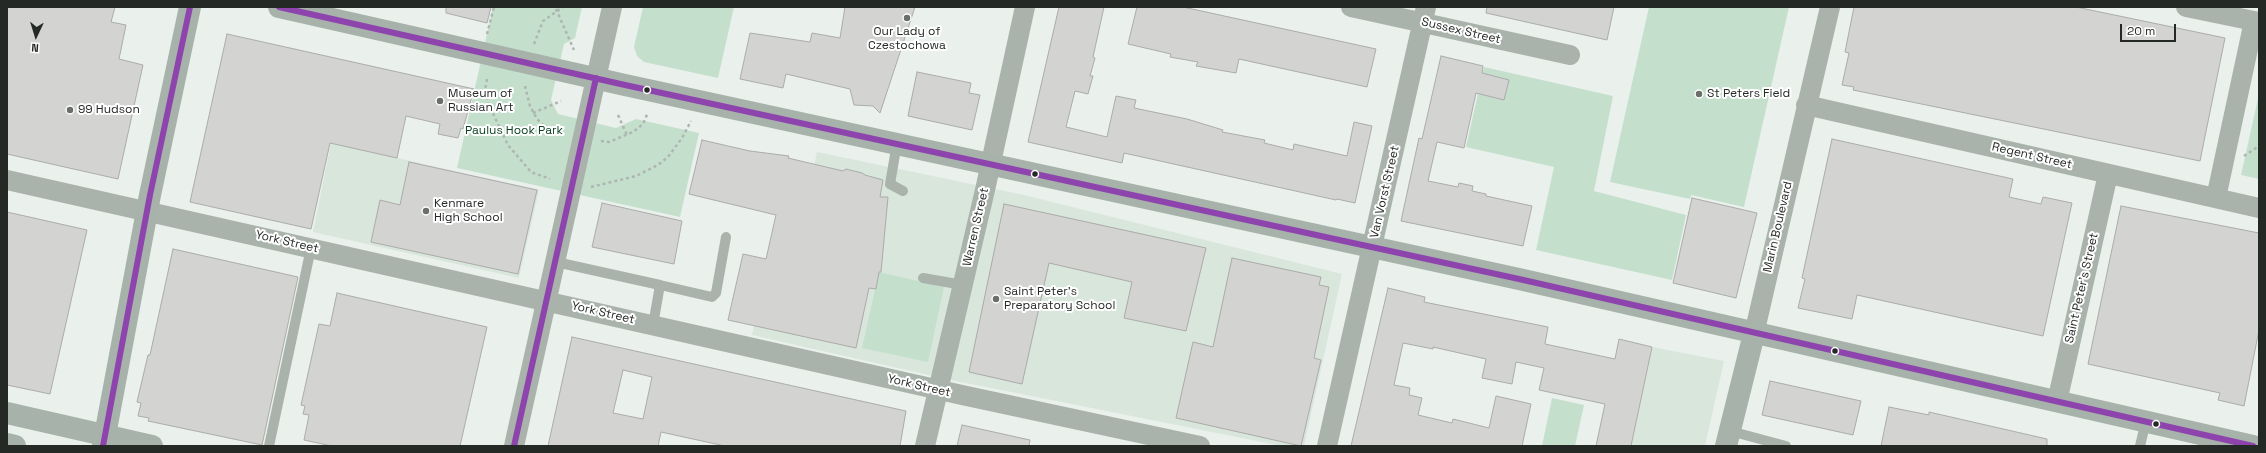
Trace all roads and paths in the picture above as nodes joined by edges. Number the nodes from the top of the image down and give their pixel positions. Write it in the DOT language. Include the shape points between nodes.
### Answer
graph roads {
  1 [pos="190,7"];
  2 [pos="279,7"];
  3 [pos="494,7"];
  4 [pos="563,7"];
  5 [pos="612,7"];
  6 [pos="1025,7"];
  7 [pos="1351,7"];
  8 [pos="1830,7"];
  9 [pos="2186,7"];
  10 [pos="556,9"];
  11 [pos="1425,15"];
  12 [pos="2256,22"];
  13 [pos="487,36"];
  14 [pos="534,46"];
  15 [pos="574,50"];
  16 [pos="1570,55"];
  17 [pos="596,78"];
  18 [pos="487,79"];
  19 [pos="525,86"];
  20 [pos="561,100"];
  21 [pos="1806,105"];
  22 [pos="648,112"];
  23 [pos="533,113"];
  24 [pos="618,115"];
  25 [pos="691,121"];
  26 [pos="560,134"];
  27 [pos="627,135"];
  28 [pos="601,141"];
  29 [pos="897,143"];
  30 [pos="2259,146"];
  31 [pos="2238,160"];
  32 [pos="990,164"];
  33 [pos="2108,174"];
  34 [pos="550,179"];
  35 [pos="7,180"];
  36 [pos="591,187"];
  37 [pos="903,191"];
  38 [pos="2216,198"];
  39 [pos="2259,208"];
  40 [pos="147,211"];
  41 [pos="726,237"];
  42 [pos="1373,247"];
  43 [pos="311,248"];
  44 [pos="556,262"];
  45 [pos="923,278"];
  46 [pos="660,285"];
  47 [pos="963,285"];
  48 [pos="547,300"];
  49 [pos="654,325"];
  50 [pos="1754,334"];
  51 [pos="938,390"];
  52 [pos="2057,402"];
  53 [pos="7,413"];
  54 [pos="2146,421"];
  55 [pos="1728,438"];
  56 [pos="104,440"];
  57 [pos="7,444"];
  58 [pos="15,446"];
  59 [pos="152,446"];
  60 [pos="268,446"];
  61 [pos="514,446"];
  62 [pos="925,446"];
  63 [pos="1200,446"];
  64 [pos="1327,446"];
  65 [pos="1786,446"];
  66 [pos="2140,446"];
  67 [pos="2253,446"];
  1 -- 40 [label="street"];
  2 -- 17 [label="street"];
  3 -- 13 [label="path"];
  4 -- 10 [label="path"];
  5 -- 17 [label="street"];
  6 -- 32 [label="street, Warren Street"];
  7 -- 11 [label="street, Sussex Street"];
  8 -- 21 [label="street, Marin Boulevard"];
  9 -- 12 [label="street"];
  10 -- 14 [label="path" via="543,21"];
  10 -- 15 [label="path"];
  11 -- 16 [label="street, Sussex Street"];
  11 -- 42 [label="street, Van Vorst Street"];
  12 -- 38 [label="street"];
  17 -- 29 [label="street"];
  17 -- 44 [label="street"];
  18 -- 34 [label="path" via="485,90 488,103 508,145 532,172"];
  19 -- 23 [label="path"];
  20 -- 23 [label="path"];
  21 -- 33 [label="street, Regent Street"];
  21 -- 50 [label="street, Marin Boulevard"];
  22 -- 27 [label="path" via="643,124"];
  23 -- 26 [label="path" via="543,125"];
  24 -- 27 [label="path"];
  25 -- 36 [label="path" via="668,157 658,164 636,176"];
  27 -- 28 [label="path" via="609,142"];
  29 -- 32 [label="street"];
  29 -- 37 [label="lane" via="890,184"];
  30 -- 31 [label="path"];
  32 -- 42 [label="street"];
  32 -- 47 [label="street, Warren Street"];
  33 -- 38 [label="street, Regent Street"];
  33 -- 52 [label="street, Saint Peter's Street"];
  35 -- 40 [label="street, York Street"];
  38 -- 39 [label="street, Regent Street"];
  40 -- 43 [label="street, York Street"];
  40 -- 56 [label="street"];
  41 -- 46 [label="lane" via="716,293 712,297"];
  42 -- 50 [label="street"];
  42 -- 64 [label="street, Van Vorst Street"];
  43 -- 48 [label="street, York Street"];
  43 -- 60 [label="lane"];
  44 -- 46 [label="lane"];
  44 -- 48 [label="street"];
  45 -- 47 [label="lane"];
  46 -- 49 [label="lane"];
  47 -- 51 [label="street, Warren Street"];
  48 -- 49 [label="street, York Street"];
  48 -- 61 [label="street"];
  49 -- 51 [label="street, York Street"];
  50 -- 52 [label="street"];
  50 -- 55 [label="street, Marin Boulevard"];
  51 -- 62 [label="street, Warren Street"];
  51 -- 63 [label="street, York Street"];
  52 -- 54 [label="street"];
  53 -- 56 [label="street"];
  54 -- 66 [label="lane"];
  54 -- 67 [label="street"];
  55 -- 65 [label="lane"];
  56 -- 59 [label="street"];
  57 -- 58 [label="street"];
}
